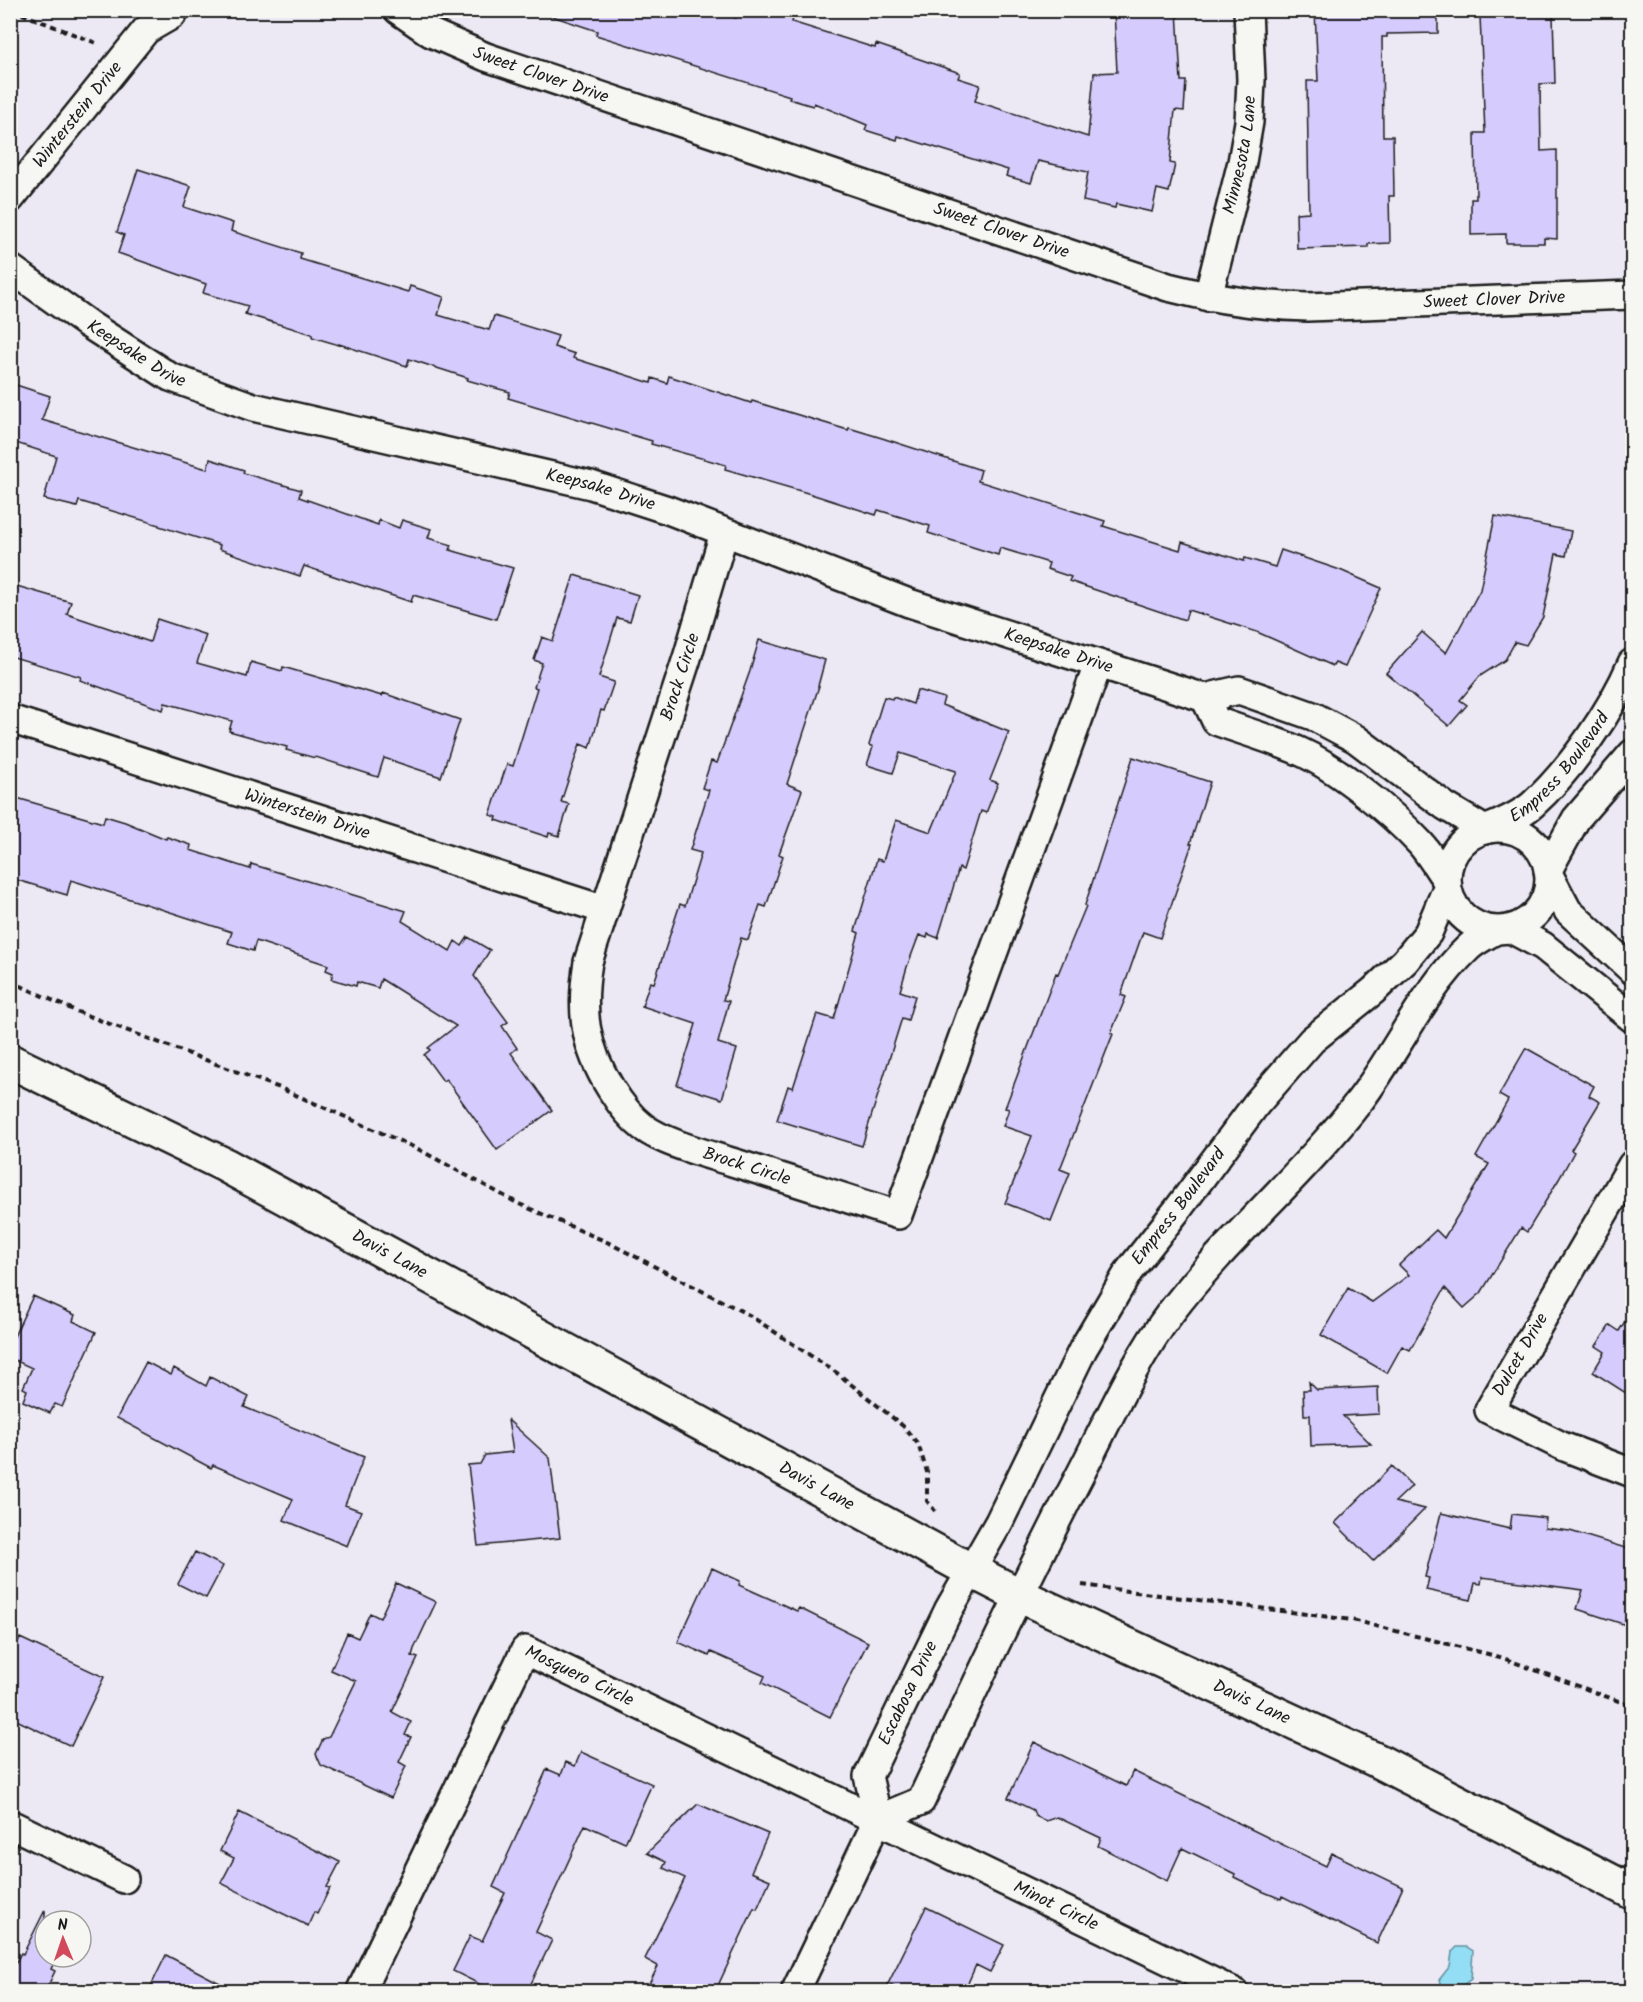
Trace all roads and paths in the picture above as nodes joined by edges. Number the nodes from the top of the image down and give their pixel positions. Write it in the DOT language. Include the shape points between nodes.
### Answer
graph roads {
  1 [pos="12,10"];
  2 [pos="176,10"];
  3 [pos="398,10"];
  4 [pos="1248,10"];
  5 [pos="148,20"];
  6 [pos="96,43"];
  7 [pos="10,199"];
  8 [pos="10,268"];
  9 [pos="1632,295"];
  10 [pos="1208,297"];
  11 [pos="724,533"];
  12 [pos="1632,663"];
  13 [pos="1098,665"];
  14 [pos="1205,698"];
  15 [pos="10,719"];
  16 [pos="1632,754"];
  17 [pos="1488,829"];
  18 [pos="1549,874"];
  19 [pos="1447,885"];
  20 [pos="605,910"];
  21 [pos="1503,930"];
  22 [pos="1632,970"];
  23 [pos="10,981"];
  24 [pos="1632,1018"];
  25 [pos="10,1061"];
  26 [pos="1632,1165"];
  27 [pos="1632,1473"];
  28 [pos="936,1512"];
  29 [pos="970,1569"];
  30 [pos="1082,1585"];
  31 [pos="1019,1595"];
  32 [pos="1632,1707"];
  33 [pos="878,1819"];
  34 [pos="10,1824"];
  35 [pos="124,1879"];
  36 [pos="1632,1892"];
  37 [pos="360,1992"];
  38 [pos="795,1992"];
  39 [pos="1234,1992"];
  1 -- 6 [label="path"];
  2 -- 5 [label="street, Winterstein Drive" via="172,15"];
  3 -- 10 [label="street, Sweet Clover Drive" via="431,33 486,57 1168,287"];
  4 -- 10 [label="street, Minnesota Lane" via="1249,122"];
  5 -- 7 [label="street, Winterstein Drive"];
  8 -- 11 [label="street, Keepsake Drive" via="170,377 213,394 254,407 591,485"];
  9 -- 10 [label="street, Sweet Clover Drive" via="1307,307"];
  11 -- 13 [label="street, Keepsake Drive" via="909,603"];
  11 -- 20 [label="street, Brock Circle"];
  12 -- 17 [label="street, Empress Boulevard" via="1574,759 1519,815"];
  13 -- 14 [label="street, Keepsake Drive"];
  13 -- 20 [label="street, Brock Circle" via="898,1215 679,1145 644,1128 619,1102 599,1069 584,1020 583,990 588,962"];
  14 -- 17 [label="street" via="1239,690 1313,716 1356,739 1445,806"];
  14 -- 19 [label="street" via="1216,721 1300,751 1387,811 1421,844"];
  15 -- 20 [label="street, Winterstein Drive"];
  16 -- 18 [label="street" via="1576,819"];
  17 -- 18 [label="street" via="1509,828 1525,834 1538,845"];
  17 -- 19 [label="street" via="1462,842 1452,855"];
  18 -- 21 [label="street" via="1547,894 1539,909 1527,921"];
  18 -- 22 [label="street" via="1569,911"];
  19 -- 21 [label="street" via="1453,904 1463,917 1478,926"];
  19 -- 29 [label="street, Empress Boulevard" via="1428,933 1405,961 1312,1040 1257,1103 1129,1271 1083,1349 999,1522"];
  21 -- 24 [label="street" via="1543,946"];
  21 -- 31 [label="street" via="1470,946 1453,965 1362,1098 1170,1313 1130,1377"];
  23 -- 28 [label="path" via="78,1012 280,1088 418,1149 519,1204 607,1242 749,1316 837,1373 903,1426 918,1444 927,1472 927,1501"];
  25 -- 29 [label="street, Davis Lane" via="225,1165"];
  26 -- 27 [label="street, Dulcet Drive" via="1489,1410 1562,1446"];
  29 -- 31 [label="street, Davis Lane"];
  29 -- 33 [label="street, Escabosa Drive" via="868,1776"];
  30 -- 32 [label="path" via="1352,1620 1500,1657"];
  31 -- 33 [label="street" via="921,1801"];
  31 -- 36 [label="street, Davis Lane" via="1376,1760"];
  33 -- 37 [label="street, Mosquero Circle" via="525,1650"];
  33 -- 38 [label="street"];
  33 -- 39 [label="street, Minot Circle"];
  34 -- 35 [label="street"];
}
